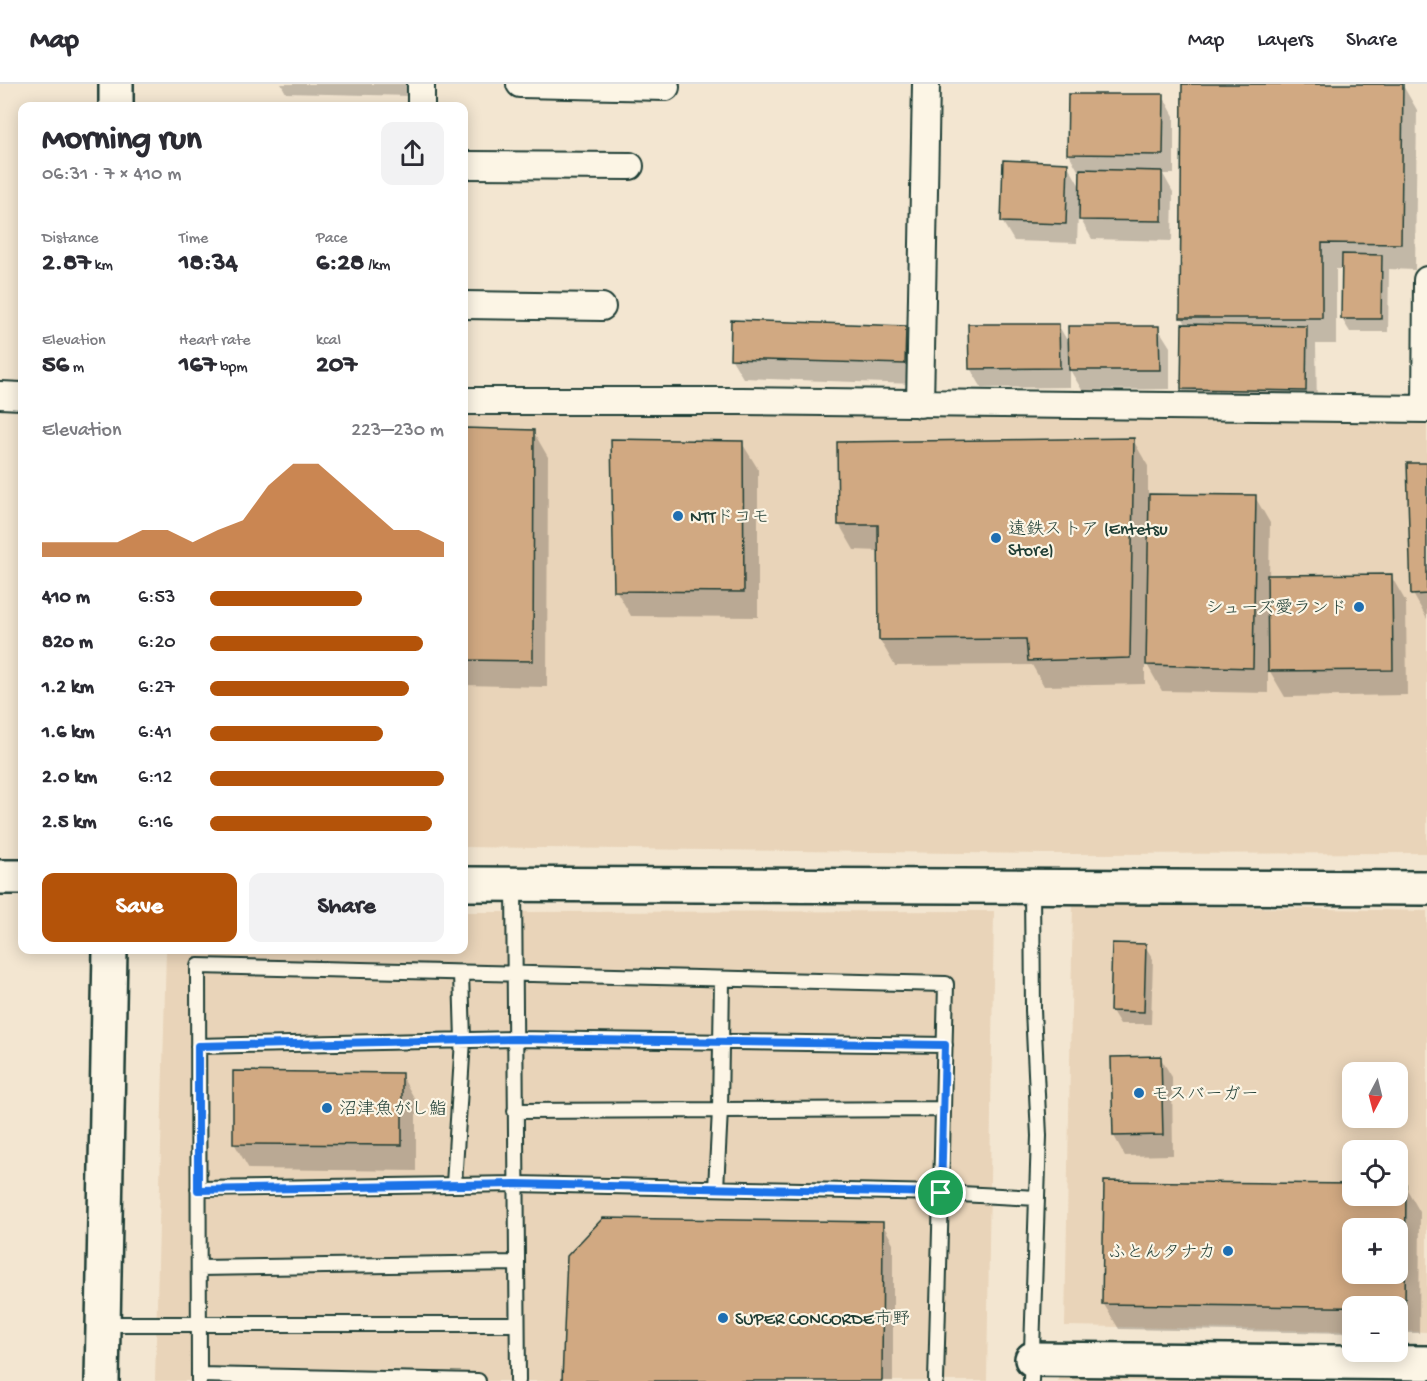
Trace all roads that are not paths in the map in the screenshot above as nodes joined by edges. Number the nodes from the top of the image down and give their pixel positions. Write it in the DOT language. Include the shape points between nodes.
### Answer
graph roads {
  1 [pos="116,84"];
  2 [pos="421,84"];
  3 [pos="520,84"];
  4 [pos="926,84"];
  5 [pos="666,87"];
  6 [pos="116,102"];
  7 [pos="421,102"];
  8 [pos="468,165"];
  9 [pos="630,166"];
  10 [pos="1427,280"];
  11 [pos="468,306"];
  12 [pos="602,307"];
  13 [pos="0,395"];
  14 [pos="18,396"];
  15 [pos="468,401"];
  16 [pos="920,404"];
  17 [pos="1427,409"];
  18 [pos="0,877"];
  19 [pos="18,877"];
  20 [pos="468,884"];
  21 [pos="514,885"];
  22 [pos="1032,888"];
  23 [pos="1427,888"];
  24 [pos="110,954"];
  25 [pos="461,973"];
  26 [pos="515,975"];
  27 [pos="722,980"];
  28 [pos="515,1039"];
  29 [pos="463,1040"];
  30 [pos="720,1041"];
  31 [pos="945,1045"];
  32 [pos="198,1046"];
  33 [pos="943,1109"];
  34 [pos="720,1110"];
  35 [pos="515,1111"];
  36 [pos="454,1184"];
  37 [pos="516,1184"];
  38 [pos="716,1188"];
  39 [pos="198,1190"];
  40 [pos="941,1193"];
  41 [pos="1037,1198"];
  42 [pos="516,1263"];
  43 [pos="199,1268"];
  44 [pos="103,1324"];
  45 [pos="517,1324"];
  46 [pos="198,1325"];
  47 [pos="1427,1363"];
  48 [pos="1032,1370"];
  49 [pos="199,1378"];
  50 [pos="102,1381"];
  51 [pos="478,1381"];
  52 [pos="518,1381"];
  53 [pos="936,1381"];
  1 -- 6 [label="street"];
  2 -- 7 [label="street"];
  3 -- 5 [label="street"];
  4 -- 16 [label="street"];
  8 -- 9 [label="street"];
  10 -- 17 [label="street"];
  11 -- 12 [label="street"];
  13 -- 14 [label="street"];
  15 -- 16 [label="street"];
  16 -- 17 [label="street"];
  18 -- 19 [label="street"];
  20 -- 21 [label="street"];
  21 -- 22 [label="street"];
  21 -- 26 [label="lane"];
  22 -- 23 [label="street"];
  22 -- 41 [label="lane"];
  24 -- 44 [label="street"];
  25 -- 26 [label="lane"];
  25 -- 29 [label="lane"];
  25 -- 32 [label="lane" via="198,966"];
  26 -- 27 [label="lane"];
  26 -- 28 [label="lane"];
  27 -- 30 [label="lane"];
  27 -- 31 [label="lane" via="946,984"];
  28 -- 29 [label="lane"];
  28 -- 30 [label="lane"];
  28 -- 35 [label="lane"];
  29 -- 32 [label="lane"];
  29 -- 36 [label="lane"];
  30 -- 31 [label="lane"];
  30 -- 34 [label="lane"];
  31 -- 33 [label="lane"];
  32 -- 39 [label="lane"];
  33 -- 34 [label="lane"];
  33 -- 40 [label="lane"];
  34 -- 35 [label="lane"];
  34 -- 38 [label="lane"];
  35 -- 37 [label="lane"];
  36 -- 37 [label="lane"];
  36 -- 39 [label="lane"];
  37 -- 38 [label="lane"];
  37 -- 42 [label="lane"];
  38 -- 40 [label="lane"];
  39 -- 43 [label="lane"];
  40 -- 41 [label="lane"];
  40 -- 53 [label="lane"];
  41 -- 48 [label="lane"];
  42 -- 43 [label="lane"];
  42 -- 45 [label="lane"];
  43 -- 46 [label="lane"];
  44 -- 46 [label="lane"];
  44 -- 50 [label="street"];
  45 -- 46 [label="lane"];
  45 -- 52 [label="lane"];
  46 -- 49 [label="lane"];
  47 -- 48 [label="street"];
  49 -- 51 [label="lane"];
}
